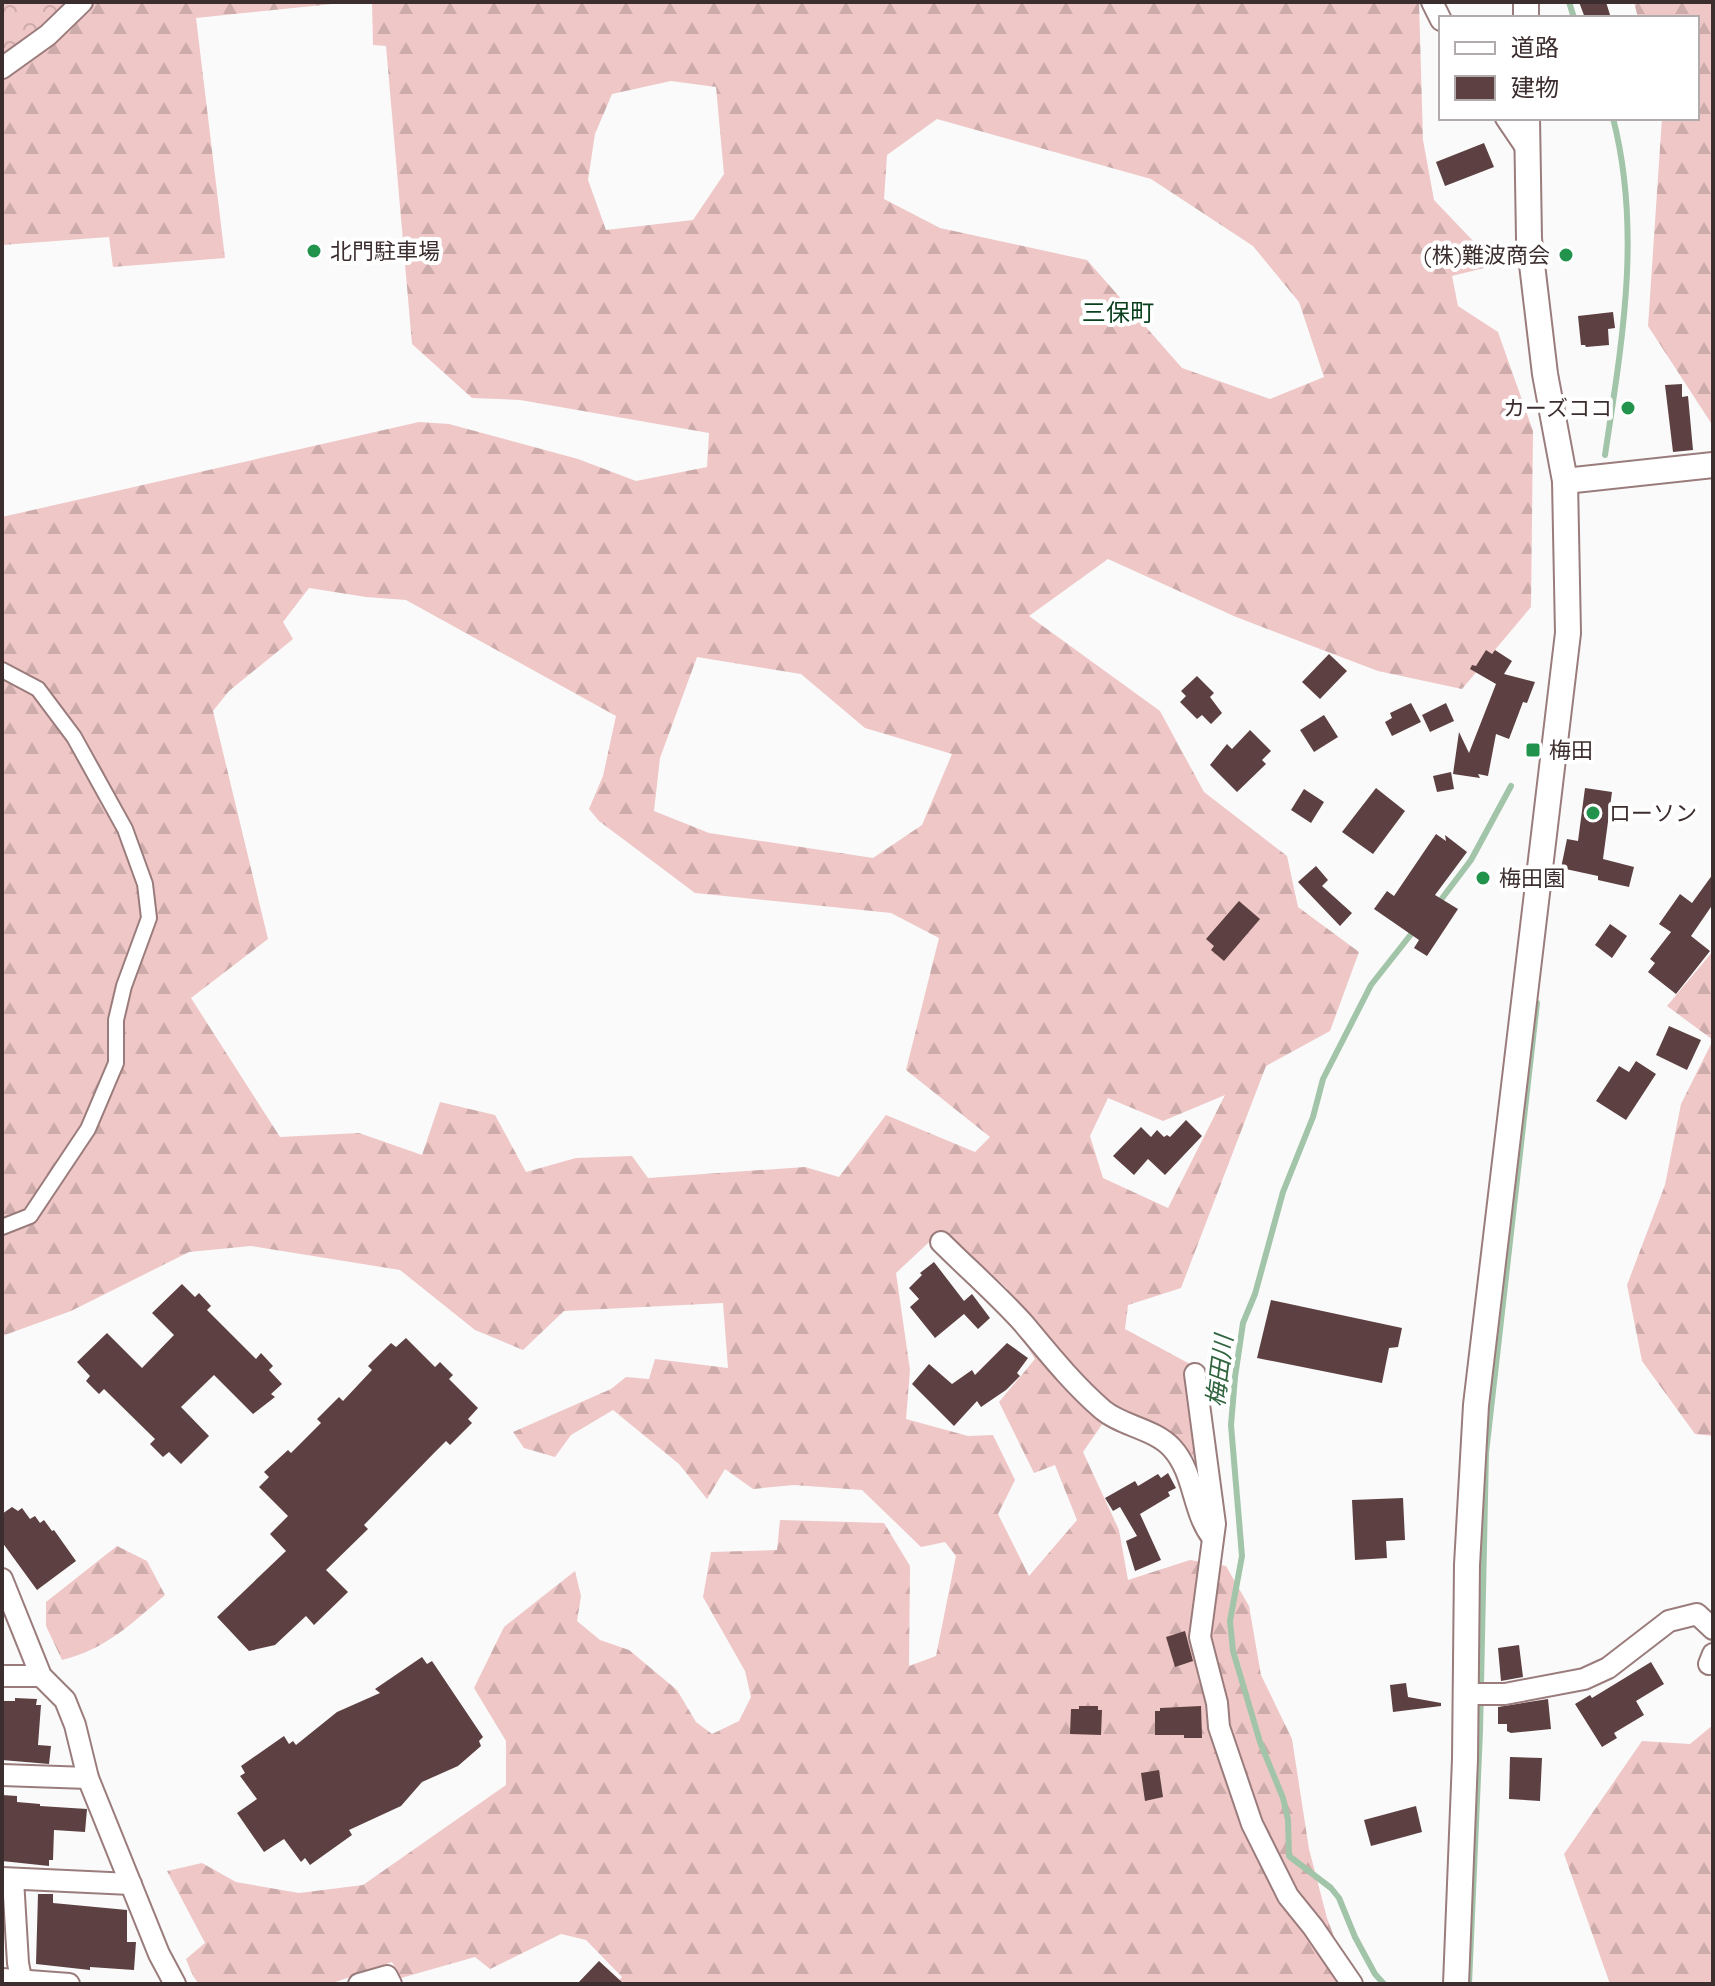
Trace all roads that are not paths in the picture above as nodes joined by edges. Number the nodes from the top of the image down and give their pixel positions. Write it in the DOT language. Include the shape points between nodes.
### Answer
graph roads {
  1 [pos="82,2"];
  2 [pos="2,68"];
  3 [pos="1507,120"];
  4 [pos="1527,120"];
  5 [pos="1527,149"];
  6 [pos="1713,465"];
  7 [pos="1565,481"];
  8 [pos="2,670"];
  9 [pos="2,1227"];
  10 [pos="941,1242"];
  11 [pos="1195,1374"];
  12 [pos="1212,1539"];
  13 [pos="2,1579"];
  14 [pos="1713,1629"];
  15 [pos="2,1676"];
  16 [pos="41,1676"];
  17 [pos="1475,1694"];
  18 [pos="2,1775"];
  19 [pos="88,1778"];
  20 [pos="8,1879"];
  21 [pos="131,1884"];
  22 [pos="15,1981"];
  23 [pos="69,1984"];
  24 [pos="175,1984"];
  25 [pos="359,1984"];
  26 [pos="391,1984"];
  27 [pos="1352,1984"];
  28 [pos="1456,1984"];
  1 -- 2 [label="street"];
  3 -- 5 [label="street"];
  4 -- 5 [label="street"];
  5 -- 7 [label="street" via="1529,239 1545,374"];
  6 -- 7 [label="street"];
  7 -- 17 [label="street" via="1568,633 1476,1405 1467,1565"];
  8 -- 9 [label="street" via="38,689 74,737 125,829 145,884 149,918 116,1020 116,1063 88,1129 30,1216"];
  10 -- 12 [label="street" via="1106,1413 1171,1446 1185,1467 1203,1528"];
  11 -- 12 [label="street" via="1215,1524"];
  12 -- 27 [label="street" via="1200,1637 1219,1727 1252,1824 1288,1896"];
  13 -- 16 [label="street"];
  14 -- 17 [label="street" via="1697,1614 1669,1621 1608,1668 1584,1679"];
  15 -- 16 [label="street"];
  16 -- 19 [label="street" via="65,1700"];
  17 -- 28 [label="street"];
  18 -- 19 [label="street"];
  19 -- 21 [label="street"];
  20 -- 21 [label="street"];
  20 -- 22 [label="street" via="18,1963"];
  21 -- 24 [label="street"];
  22 -- 23 [label="street"];
  25 -- 26 [label="street" via="387,1976"];
}
